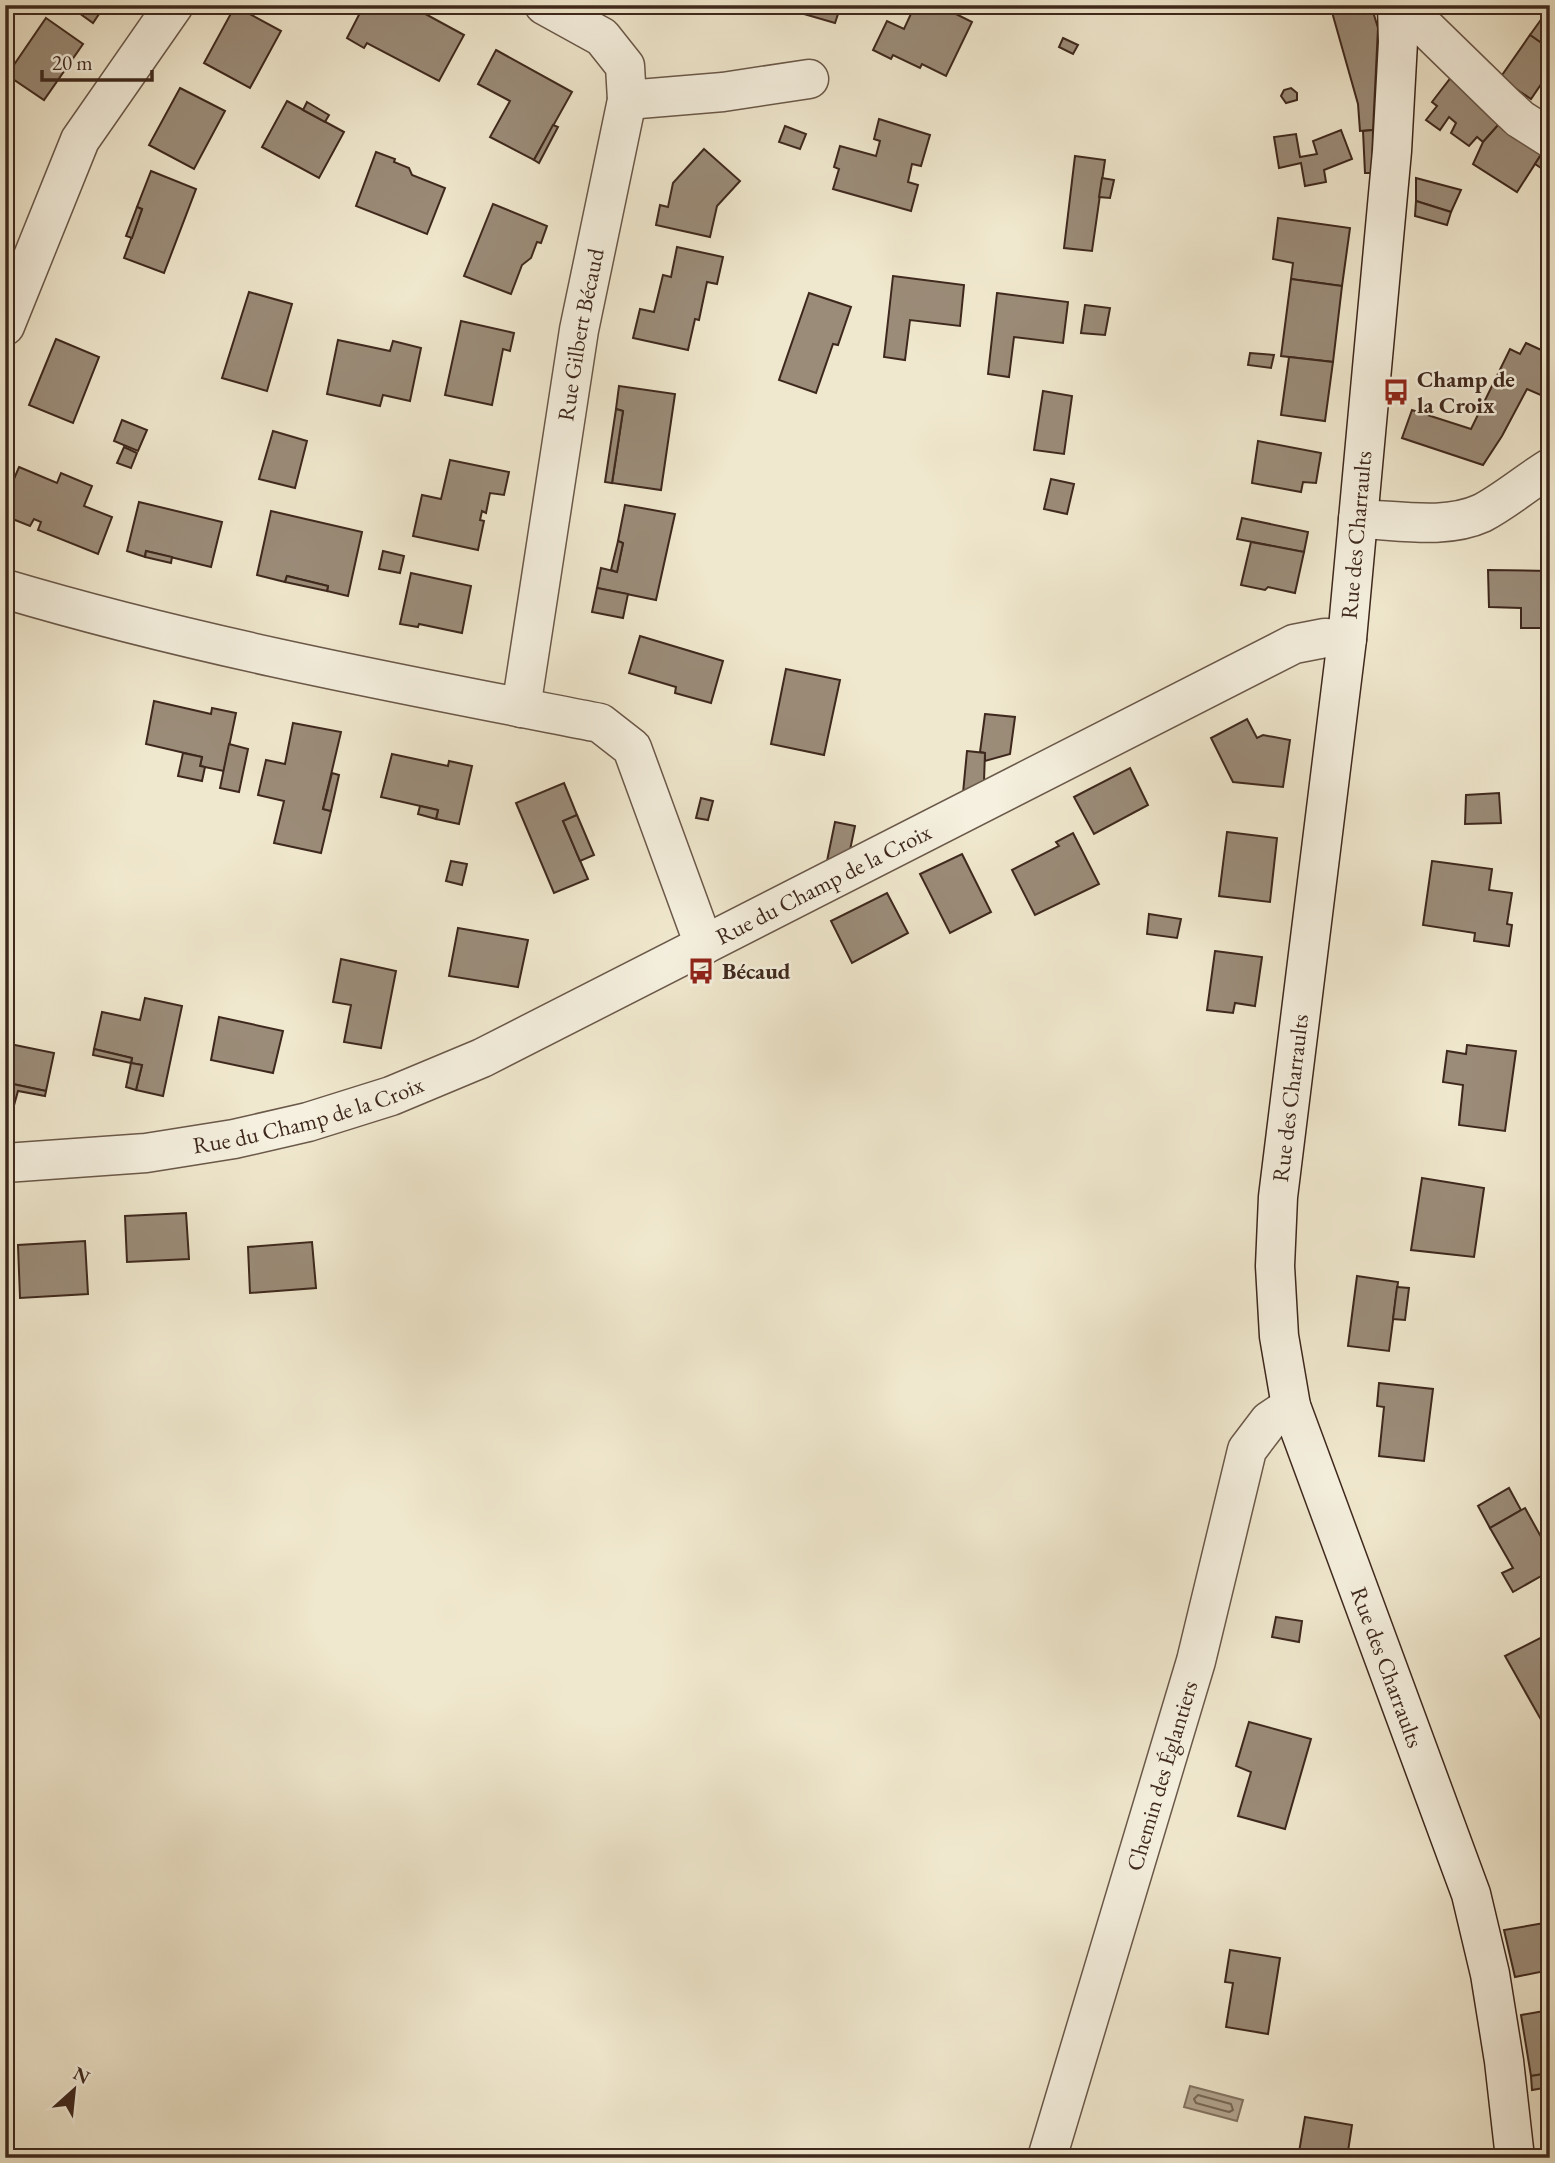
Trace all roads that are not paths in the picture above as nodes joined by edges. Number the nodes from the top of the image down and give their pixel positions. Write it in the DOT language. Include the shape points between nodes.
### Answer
graph roads {
  1 [pos="174,5"];
  2 [pos="544,5"];
  3 [pos="1397,8"];
  4 [pos="809,79"];
  5 [pos="627,100"];
  6 [pos="1550,138"];
  7 [pos="5,326"];
  8 [pos="1550,468"];
  9 [pos="1358,519"];
  10 [pos="5,589"];
  11 [pos="1346,639"];
  12 [pos="521,708"];
  13 [pos="704,945"];
  14 [pos="5,1163"];
  15 [pos="1291,1406"];
  16 [pos="1047,2158"];
  17 [pos="1515,2158"];
  1 -- 7 [label="street" via="80,141"];
  2 -- 5 [label="street, Rue Gilbert Bécaud" via="602,37 625,66"];
  3 -- 6 [label="street" via="1428,30 1505,105"];
  3 -- 9 [label="street, Rue des Charraults" via="1392,151"];
  4 -- 5 [label="street"];
  5 -- 12 [label="street, Rue Gilbert Bécaud" via="579,330"];
  8 -- 9 [label="street" via="1470,517 1419,522"];
  9 -- 11 [label="street, Rue des Charraults"];
  10 -- 12 [label="street" via="216,645"];
  11 -- 13 [label="street, Rue du Champ de la Croix" via="1294,644"];
  11 -- 15 [label="street, Rue des Charraults" via="1278,1197 1279,1336"];
  12 -- 13 [label="street" via="600,723 632,748"];
  13 -- 14 [label="street, Rue du Champ de la Croix" via="482,1058 308,1122 146,1153"];
  15 -- 16 [label="street, Chemin des Églantiers" via="1269,1421 1247,1450 1196,1661"];
  15 -- 17 [label="street, Rue des Charraults" via="1471,1894 1490,1974"];
}
